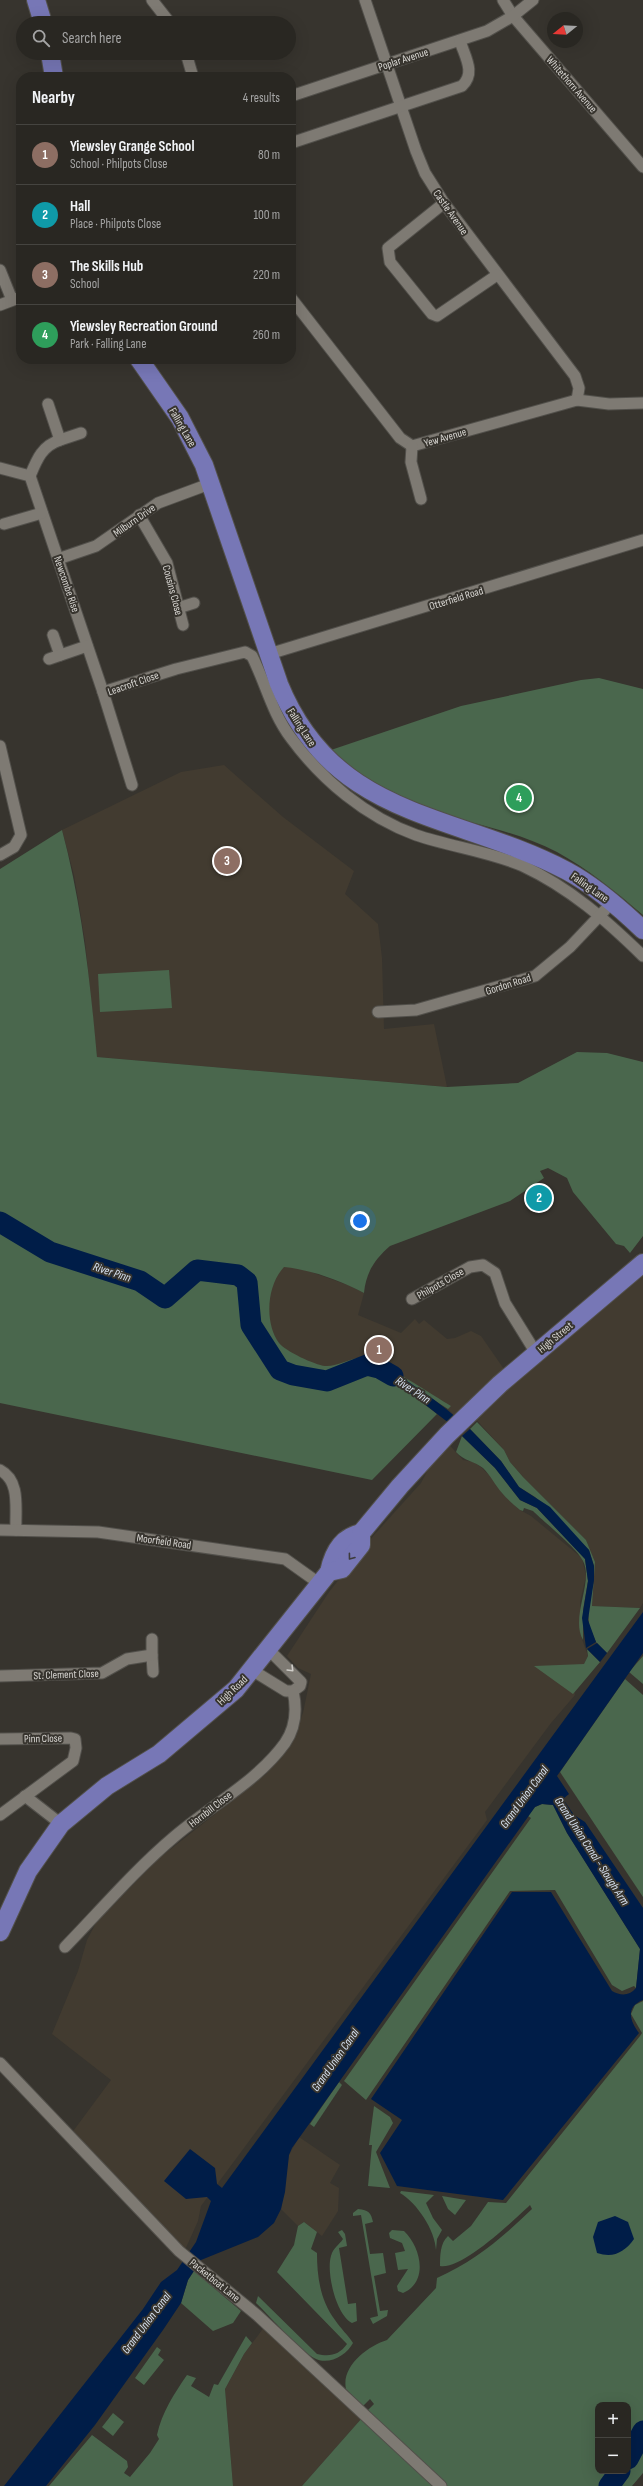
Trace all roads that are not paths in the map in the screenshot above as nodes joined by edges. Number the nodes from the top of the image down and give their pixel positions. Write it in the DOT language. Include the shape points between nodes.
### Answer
graph roads {
  1 [pos="36,0"];
  2 [pos="152,0"];
  3 [pos="365,0"];
  4 [pos="503,0"];
  5 [pos="533,0"];
  6 [pos="41,16"];
  7 [pos="165,16"];
  8 [pos="513,16"];
  9 [pos="460,41"];
  10 [pos="51,60"];
  11 [pos="188,60"];
  12 [pos="386,64"];
  13 [pos="53,72"];
  14 [pos="192,72"];
  15 [pos="296,94"];
  16 [pos="401,106"];
  17 [pos="296,140"];
  18 [pos="643,167"];
  19 [pos="444,203"];
  20 [pos="0,270"];
  21 [pos="497,275"];
  22 [pos="16,298"];
  23 [pos="296,304"];
  24 [pos="0,305"];
  25 [pos="142,364"];
  26 [pos="577,400"];
  27 [pos="643,403"];
  28 [pos="48,404"];
  29 [pos="81,433"];
  30 [pos="60,440"];
  31 [pos="412,446"];
  32 [pos="0,468"];
  33 [pos="30,476"];
  34 [pos="212,483"];
  35 [pos="421,499"];
  36 [pos="42,513"];
  37 [pos="139,515"];
  38 [pos="4,524"];
  39 [pos="643,540"];
  40 [pos="58,559"];
  41 [pos="194,604"];
  42 [pos="178,608"];
  43 [pos="183,625"];
  44 [pos="53,635"];
  45 [pos="87,646"];
  46 [pos="60,655"];
  47 [pos="261,656"];
  48 [pos="49,659"];
  49 [pos="103,692"];
  50 [pos="0,746"];
  51 [pos="132,785"];
  52 [pos="0,856"];
  53 [pos="606,909"];
  54 [pos="643,930"];
  55 [pos="643,956"];
  56 [pos="378,1012"];
  57 [pos="643,1263"];
  58 [pos="412,1299"];
  59 [pos="536,1353"];
  60 [pos="0,1470"];
  61 [pos="0,1530"];
  62 [pos="16,1530"];
  63 [pos="324,1578"];
  64 [pos="152,1639"];
  65 [pos="268,1649"];
  66 [pos="152,1656"];
  67 [pos="252,1670"];
  68 [pos="153,1672"];
  69 [pos="0,1676"];
  70 [pos="292,1691"];
  71 [pos="0,1739"];
  72 [pos="25,1796"];
  73 [pos="0,1815"];
  74 [pos="61,1824"];
  75 [pos="0,1932"];
  76 [pos="65,1947"];
  77 [pos="0,2063"];
  78 [pos="441,2486"];
  1 -- 6 [label="main road"];
  2 -- 7 [label="street"];
  3 -- 12 [label="street, Castle Avenue"];
  4 -- 8 [label="street, Whitethorn Avenue"];
  5 -- 8 [label="street, Poplar Avenue"];
  8 -- 9 [label="street, Poplar Avenue" via="487,31"];
  8 -- 18 [label="street, Whitethorn Avenue"];
  9 -- 12 [label="street, Poplar Avenue"];
  9 -- 16 [label="street" via="471,73 469,80 462,86"];
  10 -- 13 [label="main road"];
  11 -- 14 [label="street"];
  12 -- 15 [label="street, Poplar Avenue"];
  12 -- 16 [label="street, Castle Avenue"];
  16 -- 17 [label="street"];
  16 -- 19 [label="street, Castle Avenue" via="425,173"];
  19 -- 21 [label="street, Castle Avenue"];
  19 -- 21 [label="street" via="388,248 390,262 432,314 437,316"];
  20 -- 22 [label="street"];
  21 -- 26 [label="street, Castle Avenue" via="575,376 580,388"];
  22 -- 24 [label="street"];
  23 -- 31 [label="street, Yew Avenue" via="400,438"];
  25 -- 34 [label="main road, Falling Lane" via="183,425"];
  26 -- 27 [label="street, Yew Avenue" via="609,404"];
  26 -- 31 [label="street, Yew Avenue"];
  28 -- 30 [label="street"];
  29 -- 30 [label="street"];
  30 -- 33 [label="street" via="50,443 43,449"];
  31 -- 35 [label="street" via="411,462"];
  32 -- 33 [label="street"];
  33 -- 36 [label="street, Newcombe Rise"];
  34 -- 37 [label="street, Milburn Drive" via="158,503"];
  34 -- 47 [label="main road, Falling Lane"];
  36 -- 38 [label="street"];
  36 -- 40 [label="street, Newcombe Rise"];
  37 -- 40 [label="street, Milburn Drive" via="96,546"];
  37 -- 42 [label="street, Cousins Close" via="167,563"];
  39 -- 47 [label="street, Otterfield Road"];
  40 -- 45 [label="street, Newcombe Rise"];
  41 -- 42 [label="street"];
  42 -- 43 [label="street, Cousins Close"];
  44 -- 46 [label="street"];
  45 -- 46 [label="street"];
  45 -- 49 [label="street, Newcombe Rise"];
  46 -- 48 [label="street"];
  47 -- 49 [label="street, Leacroft Close" via="238,652"];
  47 -- 53 [label="main road, Falling Lane" via="297,722 314,746 346,776 407,809 507,845 561,868 587,883"];
  49 -- 51 [label="street, Leacroft Close"];
  50 -- 52 [label="street" via="21,835 14,847"];
  53 -- 54 [label="main road, Falling Lane"];
  53 -- 55 [label="street, Falling Lane"];
  53 -- 56 [label="street, Gordon Road" via="570,947 535,976 416,1010"];
  57 -- 59 [label="main road, High Street"];
  58 -- 59 [label="street, Philpots Close" via="470,1267 479,1264 486,1266 495,1273 505,1303"];
  59 -- 63 [label="main road, High Street" via="449,1433 361,1533 349,1535 333,1555"];
  60 -- 62 [label="street" via="7,1473 15,1490"];
  61 -- 62 [label="street, Moorfield Road"];
  62 -- 63 [label="street, Moorfield Road" via="98,1532 285,1559"];
  63 -- 65 [label="main road, High Road"];
  64 -- 66 [label="street"];
  65 -- 67 [label="main road, High Road"];
  65 -- 70 [label="street, one-way" via="300,1679 300,1686"];
  66 -- 68 [label="street"];
  66 -- 69 [label="street, St. Clement Close" via="127,1659 102,1673"];
  67 -- 70 [label="street" via="280,1688"];
  67 -- 74 [label="main road, High Road" via="236,1689 159,1754 107,1786"];
  70 -- 76 [label="street, Hornbill Close" via="296,1711 292,1732 276,1754 258,1772 174,1837"];
  71 -- 72 [label="street, Pinn Close" via="75,1740 74,1761"];
  72 -- 73 [label="street, Pinn Close"];
  72 -- 74 [label="street"];
  74 -- 75 [label="main road, High Road" via="28,1871"];
  77 -- 78 [label="street, Packetboat Lane" via="179,2251 257,2315"];
}
